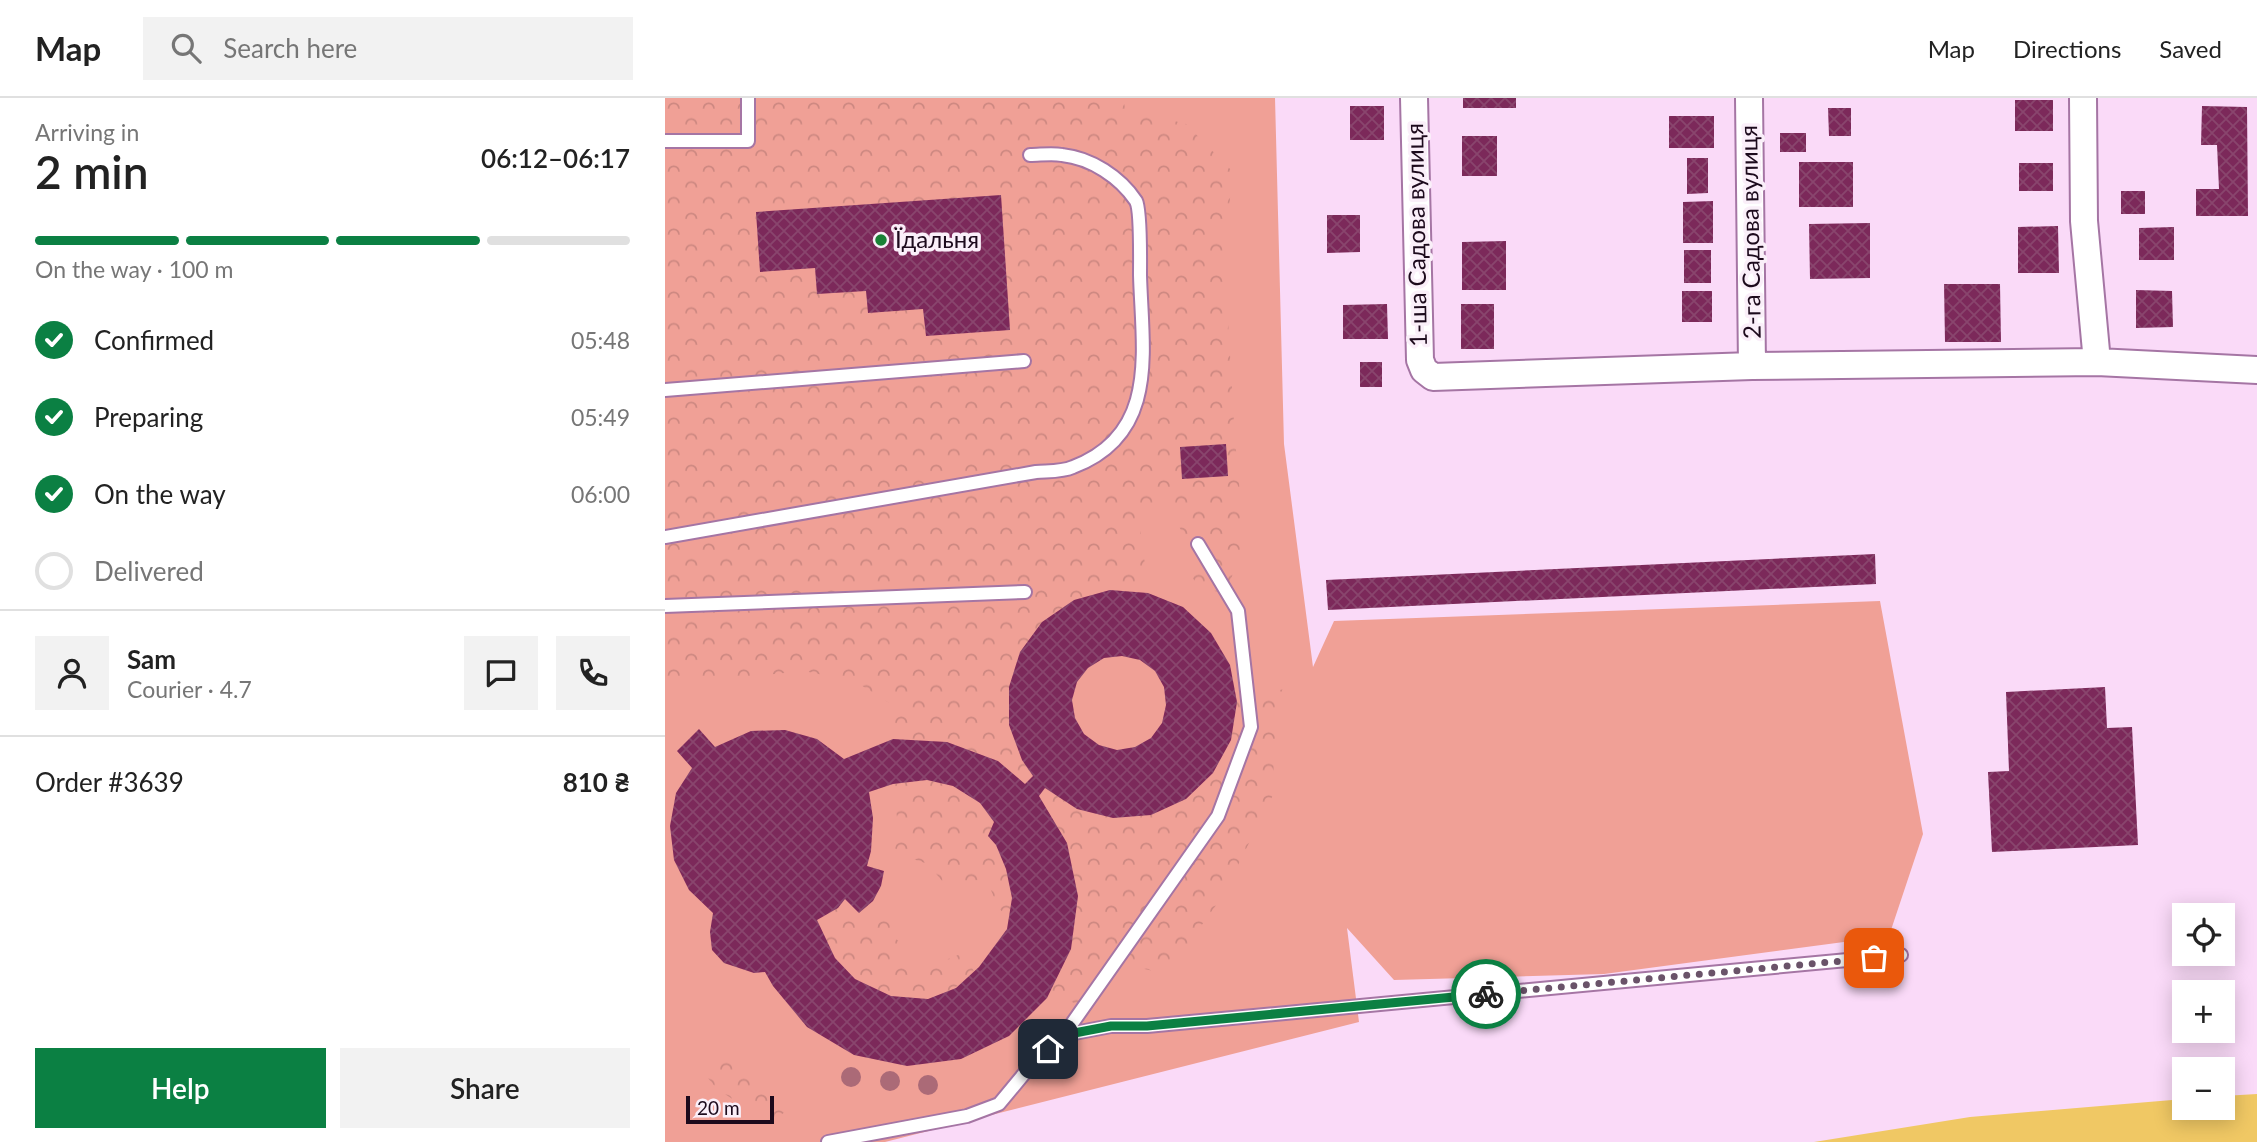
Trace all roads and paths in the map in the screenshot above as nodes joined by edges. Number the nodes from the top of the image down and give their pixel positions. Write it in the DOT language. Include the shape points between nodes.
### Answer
graph roads {
  1 [pos="748,98"];
  2 [pos="1414,98"];
  3 [pos="1749,98"];
  4 [pos="2083,98"];
  5 [pos="665,141"];
  6 [pos="1030,155"];
  7 [pos="1024,361"];
  8 [pos="2097,362"];
  9 [pos="1752,366"];
  10 [pos="2257,370"];
  11 [pos="665,390"];
  12 [pos="665,537"];
  13 [pos="1198,544"];
  14 [pos="1025,592"];
  15 [pos="665,606"];
  16 [pos="1901,955"];
  17 [pos="1064,1035"];
  18 [pos="828,1142"];
  1 -- 5 [label="lane" via="748,141"];
  2 -- 9 [label="street, 1-ша Садова вулиця" via="1420,360 1424,370 1433,377"];
  3 -- 9 [label="street, 2-га Садова вулиця"];
  4 -- 8 [label="street" via="2084,221"];
  6 -- 12 [label="lane" via="1061,155 1091,163 1118,180 1138,204 1143,361 1140,396 1126,428 1102,453 1071,468"];
  7 -- 11 [label="lane"];
  8 -- 9 [label="street"];
  8 -- 10 [label="street"];
  13 -- 17 [label="lane" via="1238,611 1251,727 1218,816"];
  14 -- 15 [label="lane"];
  16 -- 17 [label="lane" via="1111,1026"];
  17 -- 18 [label="lane" via="999,1104 967,1116"];
}
